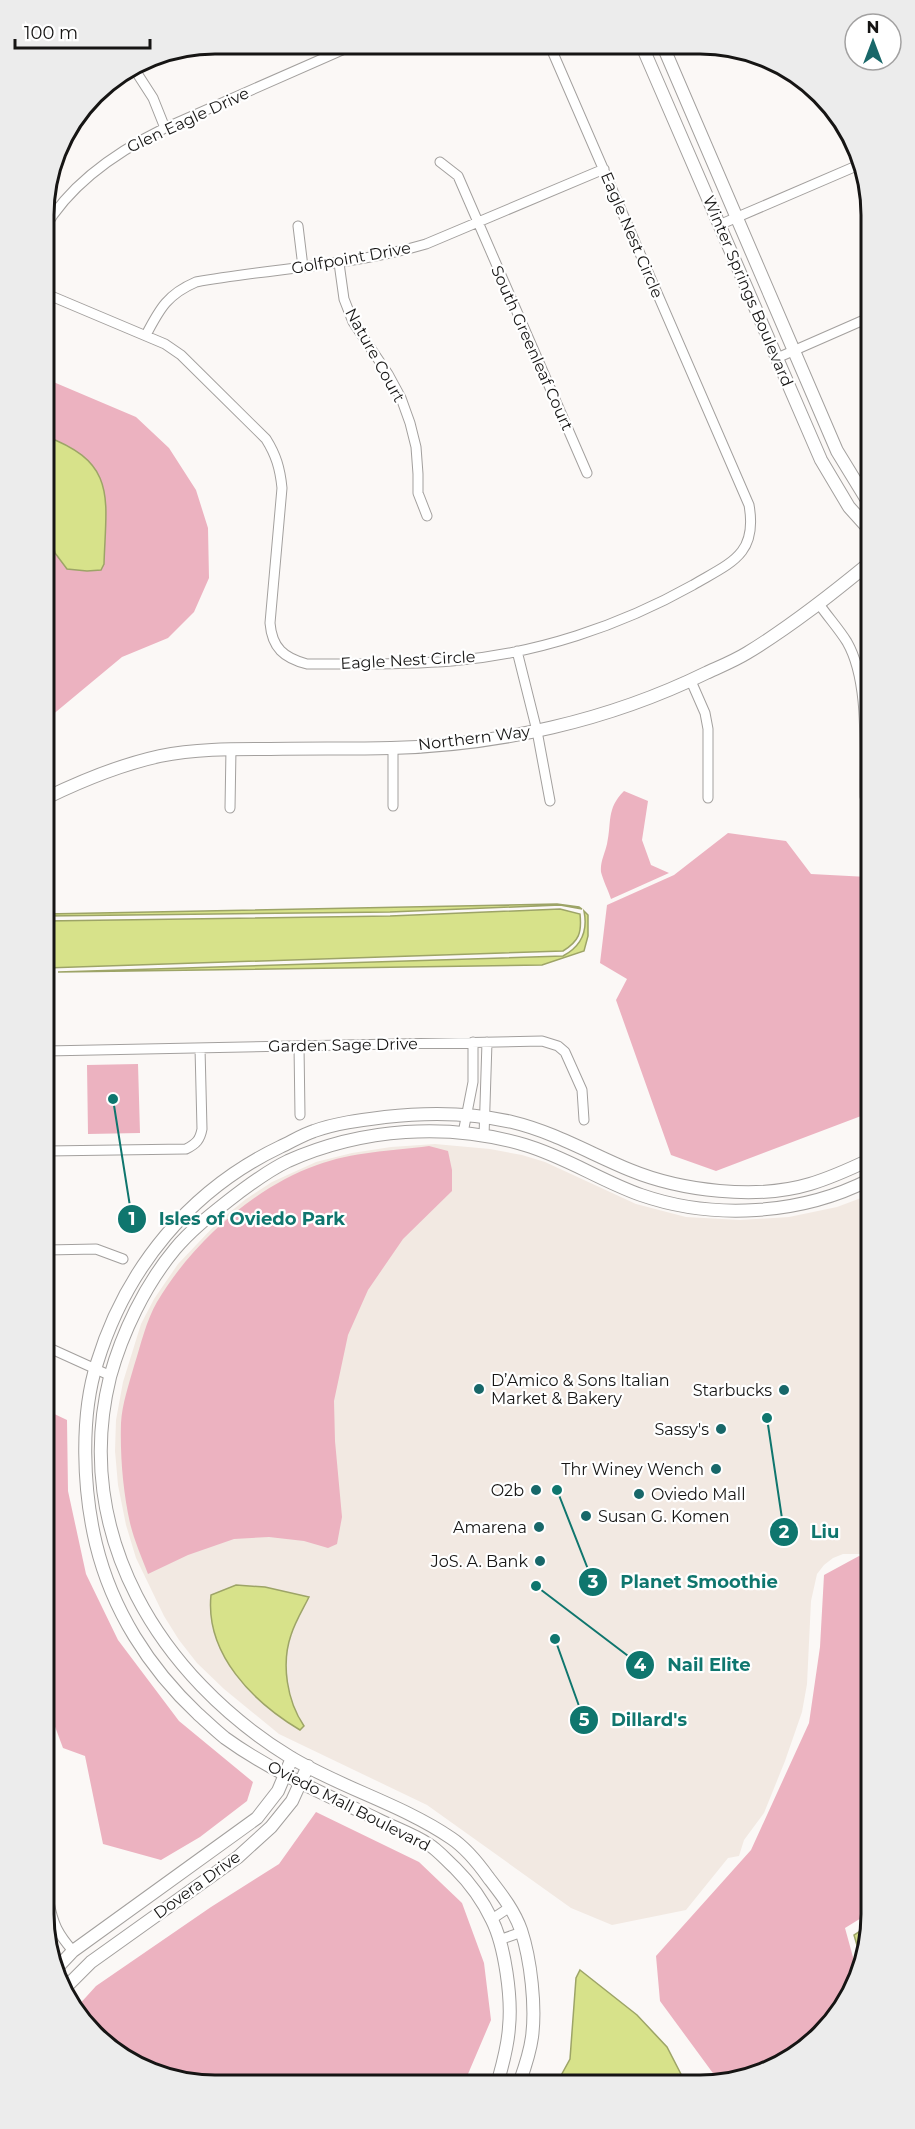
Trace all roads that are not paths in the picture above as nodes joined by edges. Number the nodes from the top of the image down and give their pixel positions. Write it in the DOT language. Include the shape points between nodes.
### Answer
graph roads {
  1 [pos="333,54"];
  2 [pos="553,54"];
  3 [pos="645,54"];
  4 [pos="666,54"];
  5 [pos="138,74"];
  6 [pos="165,128"];
  7 [pos="440,162"];
  8 [pos="854,167"];
  9 [pos="603,169"];
  10 [pos="54,214"];
  11 [pos="737,216"];
  12 [pos="477,223"];
  13 [pos="719,225"];
  14 [pos="298,226"];
  15 [pos="339,262"];
  16 [pos="303,267"];
  17 [pos="54,297"];
  18 [pos="861,321"];
  19 [pos="146,335"];
  20 [pos="793,351"];
  21 [pos="777,358"];
  22 [pos="587,473"];
  23 [pos="861,490"];
  24 [pos="427,516"];
  25 [pos="861,520"];
  26 [pos="861,570"];
  27 [pos="819,604"];
  28 [pos="517,651"];
  29 [pos="691,681"];
  30 [pos="861,683"];
  31 [pos="537,731"];
  32 [pos="393,748"];
  33 [pos="231,749"];
  34 [pos="54,794"];
  35 [pos="708,798"];
  36 [pos="550,801"];
  37 [pos="393,806"];
  38 [pos="230,808"];
  39 [pos="473,1042"];
  40 [pos="487,1042"];
  41 [pos="299,1046"];
  42 [pos="200,1048"];
  43 [pos="54,1052"];
  44 [pos="473,1082"];
  45 [pos="487,1084"];
  46 [pos="466,1114"];
  47 [pos="300,1115"];
  48 [pos="484,1116"];
  49 [pos="584,1120"];
  50 [pos="463,1133"];
  51 [pos="484,1136"];
  52 [pos="54,1151"];
  53 [pos="861,1164"];
  54 [pos="861,1183"];
  55 [pos="54,1250"];
  56 [pos="123,1259"];
  57 [pos="54,1350"];
  58 [pos="95,1369"];
  59 [pos="111,1376"];
  60 [pos="292,1758"];
  61 [pos="308,1766"];
  62 [pos="284,1775"];
  63 [pos="301,1782"];
  64 [pos="510,1907"];
  65 [pos="492,1919"];
  66 [pos="55,1926"];
  67 [pos="522,1932"];
  68 [pos="499,1940"];
  69 [pos="74,1951"];
  70 [pos="62,1963"];
  71 [pos="70,1983"];
  72 [pos="500,2075"];
  73 [pos="522,2075"];
  1 -- 6 [label="street, Glen Eagle Drive"];
  2 -- 9 [label="street, Eagle Nest Circle"];
  3 -- 13 [label="street, Winter Springs Boulevard"];
  4 -- 11 [label="street, Winter Springs Boulevard"];
  5 -- 6 [label="street"];
  6 -- 10 [label="street, Glen Eagle Drive" via="100,166"];
  7 -- 12 [label="street, South Greenleaf Court" via="458,176"];
  8 -- 11 [label="street"];
  9 -- 12 [label="street, Golfpoint Drive"];
  9 -- 28 [label="street, Eagle Nest Circle" via="749,505 751,531 740,555 673,596 634,615"];
  11 -- 13 [label="street"];
  11 -- 20 [label="street, Winter Springs Boulevard"];
  12 -- 15 [label="street, Golfpoint Drive" via="406,250"];
  12 -- 22 [label="street, South Greenleaf Court"];
  13 -- 21 [label="street, Winter Springs Boulevard"];
  14 -- 16 [label="street"];
  15 -- 16 [label="street, Golfpoint Drive"];
  15 -- 24 [label="street, Nature Court" via="344,299 353,321 388,374 407,415 416,447 418,493"];
  16 -- 19 [label="street, Golfpoint Drive" via="207,280 180,288 158,311"];
  17 -- 19 [label="street, Eagle Nest Circle"];
  18 -- 20 [label="street"];
  19 -- 28 [label="street, Eagle Nest Circle" via="181,356 266,439 275,454 282,488 270,623 271,635 284,655 307,664 402,664"];
  20 -- 21 [label="street"];
  20 -- 23 [label="street, Winter Springs Boulevard" via="837,451"];
  21 -- 25 [label="street, Winter Springs Boulevard" via="821,460"];
  26 -- 27 [label="street, Northern Way"];
  27 -- 29 [label="street, Northern Way" via="745,654"];
  27 -- 30 [label="street" via="847,642"];
  28 -- 31 [label="street"];
  29 -- 31 [label="street, Northern Way" via="591,718"];
  29 -- 35 [label="street" via="708,729"];
  31 -- 32 [label="street, Northern Way"];
  31 -- 36 [label="street"];
  32 -- 33 [label="street, Northern Way"];
  32 -- 37 [label="street"];
  33 -- 34 [label="street, Northern Way" via="162,756 119,766"];
  33 -- 38 [label="street"];
  39 -- 40 [label="street, Garden Sage Drive"];
  39 -- 41 [label="street, Garden Sage Drive"];
  39 -- 44 [label="street"];
  40 -- 45 [label="street"];
  40 -- 49 [label="street, Garden Sage Drive" via="542,1041 558,1046 565,1052 582,1090"];
  41 -- 42 [label="street, Garden Sage Drive"];
  41 -- 47 [label="street"];
  42 -- 43 [label="street, Garden Sage Drive"];
  42 -- 52 [label="street" via="202,1129 195,1145 186,1149"];
  44 -- 45 [label="street"];
  44 -- 46 [label="street"];
  45 -- 48 [label="street"];
  46 -- 48 [label="street, Oviedo Mall Boulevard"];
  46 -- 50 [label="street"];
  46 -- 58 [label="street, Oviedo Mall Boulevard" via="425,1112 359,1120 313,1131 238,1169 176,1221 151,1252 113,1316"];
  48 -- 51 [label="street"];
  48 -- 53 [label="street, Oviedo Mall Boulevard" via="551,1133 668,1185 766,1191 806,1186"];
  50 -- 51 [label="street, Oviedo Mall Boulevard"];
  50 -- 59 [label="street, Oviedo Mall Boulevard" via="386,1133 331,1145 285,1162 240,1191 174,1250 125,1334"];
  51 -- 54 [label="street, Oviedo Mall Boulevard" via="558,1155 643,1196 726,1211 770,1209 817,1200"];
  55 -- 56 [label="street" via="96,1249"];
  57 -- 58 [label="street"];
  58 -- 59 [label="street"];
  58 -- 62 [label="street, Oviedo Mall Boulevard" via="86,1425 86,1473 91,1523 101,1566 118,1605 145,1654 178,1695 224,1737"];
  59 -- 60 [label="street, Oviedo Mall Boulevard" via="104,1408 104,1492 113,1540 135,1594 165,1645 193,1678 228,1713"];
  60 -- 61 [label="street, Oviedo Mall Boulevard"];
  60 -- 62 [label="street, Dovera Drive"];
  61 -- 63 [label="street, Dovera Drive"];
  61 -- 64 [label="street, Oviedo Mall Boulevard" via="455,1841 478,1863"];
  62 -- 63 [label="street, Oviedo Mall Boulevard"];
  62 -- 69 [label="street, Dovera Drive" via="278,1791 257,1818"];
  63 -- 65 [label="street, Oviedo Mall Boulevard" via="431,1845 469,1882"];
  63 -- 71 [label="street, Dovera Drive" via="292,1801 271,1827 246,1849 92,1962"];
  64 -- 65 [label="street"];
  64 -- 67 [label="street, Oviedo Mall Boulevard"];
  65 -- 68 [label="street, Oviedo Mall Boulevard"];
  66 -- 69 [label="street"];
  67 -- 68 [label="street"];
  67 -- 73 [label="street, Oviedo Mall Boulevard" via="531,1977 533,2036"];
  68 -- 72 [label="street, Oviedo Mall Boulevard" via="509,1990 510,2025"];
  69 -- 70 [label="street, Dovera Drive"];
}
